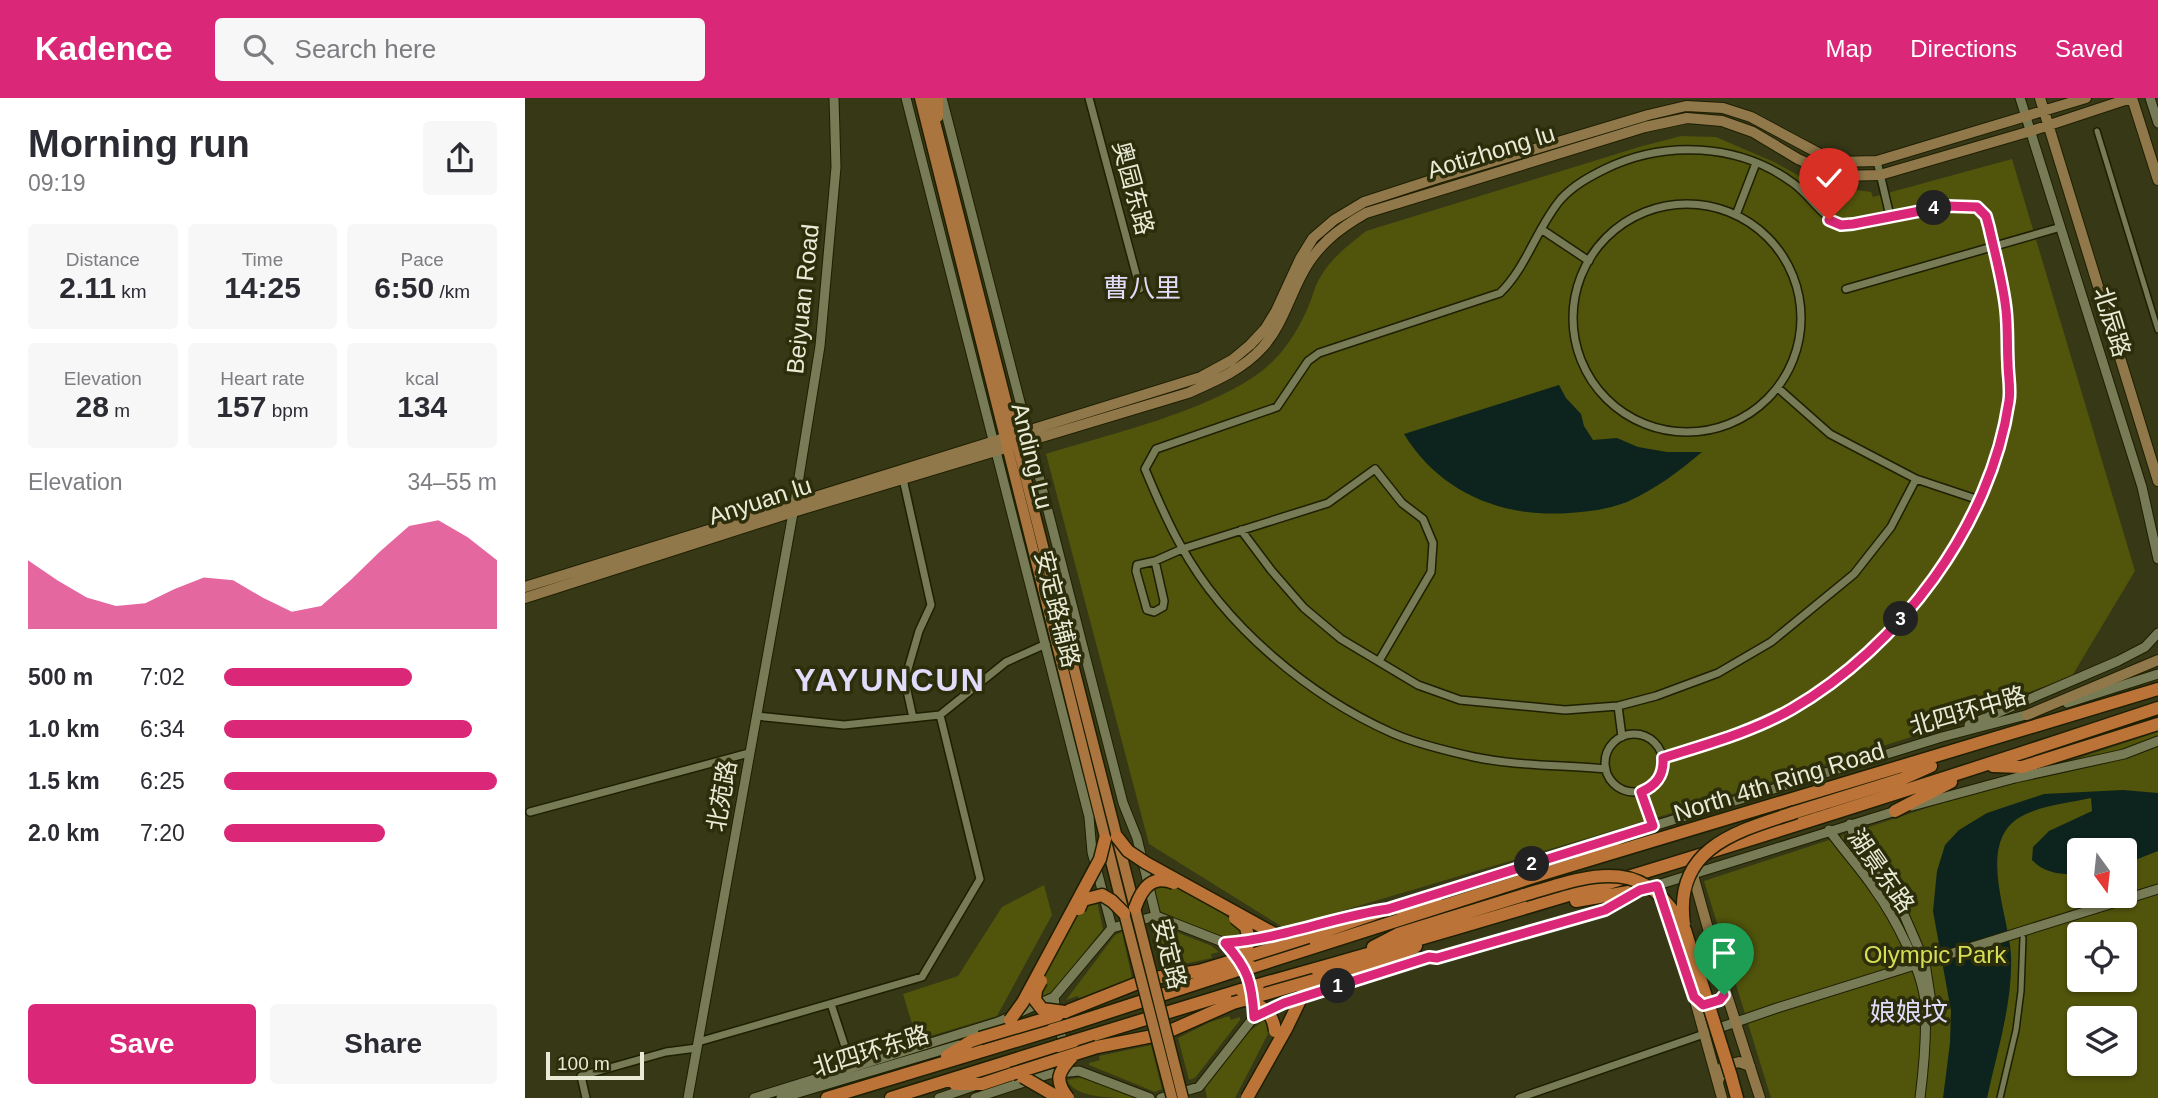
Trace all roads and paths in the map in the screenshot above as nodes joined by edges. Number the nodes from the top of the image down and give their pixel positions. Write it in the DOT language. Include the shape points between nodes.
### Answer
graph roads {
  1 [pos="834,98"];
  2 [pos="906,98"];
  3 [pos="920,98"];
  4 [pos="929,98"];
  5 [pos="940,98"];
  6 [pos="1089,98"];
  7 [pos="2020,98"];
  8 [pos="2040,98"];
  9 [pos="2086,98"];
  10 [pos="2132,98"];
  11 [pos="2150,98"];
  12 [pos="2044,111"];
  13 [pos="2026,116"];
  14 [pos="2158,123"];
  15 [pos="2048,124"];
  16 [pos="938,130"];
  17 [pos="2031,131"];
  18 [pos="2097,131"];
  19 [pos="1877,161"];
  20 [pos="1756,163"];
  21 [pos="1880,175"];
  22 [pos="2158,180"];
  23 [pos="1736,215"];
  24 [pos="1891,216"];
  25 [pos="2061,228"];
  26 [pos="1541,229"];
  27 [pos="1588,261"];
  28 [pos="1140,289"];
  29 [pos="1846,289"];
  30 [pos="2158,330"];
  31 [pos="984,348"];
  32 [pos="977,373"];
  33 [pos="1778,388"];
  34 [pos="1009,441"];
  35 [pos="1029,442"];
  36 [pos="903,479"];
  37 [pos="1916,479"];
  38 [pos="2158,481"];
  39 [pos="1979,499"];
  40 [pos="794,507"];
  41 [pos="1241,530"];
  42 [pos="1182,549"];
  43 [pos="2158,559"];
  44 [pos="1156,561"];
  45 [pos="525,587"];
  46 [pos="525,598"];
  47 [pos="2158,633"];
  48 [pos="1046,644"];
  49 [pos="2158,660"];
  50 [pos="1379,661"];
  51 [pos="2158,674"];
  52 [pos="2158,689"];
  53 [pos="1618,706"];
  54 [pos="2158,708"];
  55 [pos="940,715"];
  56 [pos="2027,715"];
  57 [pos="756,716"];
  58 [pos="913,718"];
  59 [pos="2158,724"];
  60 [pos="1622,737"];
  61 [pos="1942,737"];
  62 [pos="2158,741"];
  63 [pos="1969,748"];
  64 [pos="750,753"];
  65 [pos="1663,758"];
  66 [pos="1983,766"];
  67 [pos="1606,769"];
  68 [pos="1641,792"];
  69 [pos="1895,811"];
  70 [pos="530,812"];
  71 [pos="1107,822"];
  72 [pos="1850,824"];
  73 [pos="1653,826"];
  74 [pos="1829,830"];
  75 [pos="1625,835"];
  76 [pos="1111,838"];
  77 [pos="1549,872"];
  78 [pos="1693,875"];
  79 [pos="1657,886"];
  80 [pos="2158,889"];
  81 [pos="1640,890"];
  82 [pos="1472,898"];
  83 [pos="1530,908"];
  84 [pos="1388,909"];
  85 [pos="1130,910"];
  86 [pos="1156,916"];
  87 [pos="1112,928"];
  88 [pos="1685,930"];
  89 [pos="1435,936"];
  90 [pos="2023,938"];
  91 [pos="1292,942"];
  92 [pos="1225,943"];
  93 [pos="1400,955"];
  94 [pos="1429,957"];
  95 [pos="1344,961"];
  96 [pos="1925,963"];
  97 [pos="1229,966"];
  98 [pos="1914,967"];
  99 [pos="1317,979"];
  100 [pos="1724,986"];
  101 [pos="1055,997"];
  102 [pos="1694,997"];
  103 [pos="1240,998"];
  104 [pos="831,1004"];
  105 [pos="1254,1017"];
  106 [pos="1067,1019"];
  107 [pos="1735,1021"];
  108 [pos="997,1033"];
  109 [pos="1704,1034"];
  110 [pos="976,1040"];
  111 [pos="697,1045"];
  112 [pos="1073,1055"];
  113 [pos="933,1065"];
  114 [pos="1750,1066"];
  115 [pos="852,1068"];
  116 [pos="1079,1071"];
  117 [pos="1012,1074"];
  118 [pos="1717,1082"];
  119 [pos="940,1084"];
  120 [pos="982,1084"];
  121 [pos="1199,1087"];
  122 [pos="1535,1096"];
  123 [pos="586,1098"];
  124 [pos="688,1098"];
  125 [pos="754,1098"];
  126 [pos="781,1098"];
  127 [pos="827,1098"];
  128 [pos="891,1098"];
  129 [pos="939,1098"];
  130 [pos="975,1098"];
  131 [pos="1059,1098"];
  132 [pos="1068,1098"];
  133 [pos="1150,1098"];
  134 [pos="1161,1098"];
  135 [pos="1172,1098"];
  136 [pos="1183,1098"];
  137 [pos="1202,1098"];
  138 [pos="1245,1098"];
  139 [pos="1519,1098"];
  140 [pos="1722,1098"];
  141 [pos="1737,1098"];
  142 [pos="1760,1098"];
  143 [pos="1920,1098"];
  144 [pos="1926,1098"];
  145 [pos="2000,1098"];
  1 -- 40 [label="street, Beiyuan Road" via="835,167 820,346"];
  2 -- 32 [label="street, 安定路辅路"];
  3 -- 31 [label="main road, Anding Lu"];
  4 -- 16 [label="main road, Anding Lu"];
  5 -- 16 [label="main road"];
  5 -- 34 [label="street, 安定路辅路"];
  6 -- 28 [label="street, 奥园东路"];
  7 -- 13 [label="street, 北辰路"];
  8 -- 12 [label="main road, 北辰路"];
  9 -- 12 [label="main road, Aotizhong lu"];
  10 -- 15 [label="main road, Aotizhong lu"];
  10 -- 22 [label="main road"];
  11 -- 14 [label="street"];
  12 -- 13 [label="main road, Aotizhong lu"];
  12 -- 15 [label="main road, 北辰路"];
  13 -- 17 [label="street, 北辰路"];
  13 -- 19 [label="main road, Aotizhong lu"];
  15 -- 17 [label="main road, Aotizhong lu"];
  15 -- 38 [label="main road, 北辰路"];
  16 -- 34 [label="main road, Anding Lu"];
  17 -- 21 [label="main road, Aotizhong lu"];
  17 -- 25 [label="street, 北辰路"];
  18 -- 30 [label="street"];
  19 -- 21 [label="street"];
  19 -- 34 [label="main road, Aotizhong lu" via="1835,162 1751,117 1723,108 1686,106 1396,191 1364,202 1313,238 1265,329 1232,360 1184,383"];
  20 -- 23 [label="street"];
  20 -- 24 [label="street" via="1794,184 1829,220 1841,225"];
  20 -- 26 [label="street" via="1721,152 1685,148 1648,153 1584,180 1562,199"];
  21 -- 24 [label="street"];
  21 -- 35 [label="main road, Aotizhong lu" via="1836,176 1753,132 1722,121 1687,118 1366,212 1338,229 1316,251 1262,348 1230,374 1188,393"];
  23 -- 27 [label="street" via="1686,204 1647,211 1614,231"];
  23 -- 33 [label="street" via="1778,248 1797,285 1802,311 1800,338"];
  24 -- 39 [label="street, bridge" via="1946,206 1977,207 1986,216 2006,311 2009,399"];
  25 -- 29 [label="street"];
  25 -- 43 [label="street, 北辰路" via="2141,487"];
  26 -- 27 [label="street"];
  26 -- 42 [label="street" via="1512,282 1500,293 1319,353 1308,361 1277,407 1156,449 1145,469"];
  27 -- 33 [label="street" via="1574,306 1576,344 1590,379 1624,413 1668,431 1706,431 1750,414"];
  31 -- 32 [label="street"];
  31 -- 34 [label="main road, Anding Lu"];
  32 -- 34 [label="street, 安定路辅路"];
  33 -- 37 [label="street" via="1830,434"];
  34 -- 35 [label="main road, Aotizhong lu"];
  34 -- 36 [label="main road, Anyuan lu"];
  34 -- 40 [label="main road, Anyuan lu"];
  34 -- 48 [label="street, 安定路辅路"];
  34 -- 71 [label="main road, Anding Lu"];
  35 -- 86 [label="street, 安定路辅路"];
  36 -- 40 [label="main road, Anyuan lu"];
  36 -- 58 [label="street" via="931,605 908,669 906,686"];
  37 -- 39 [label="street"];
  37 -- 53 [label="street" via="1891,527 1854,574 1771,642 1719,673"];
  39 -- 65 [label="street" via="1950,554 1917,600 1842,677 1791,710 1738,735"];
  40 -- 45 [label="main road, Anyuan lu"];
  40 -- 46 [label="main road, Anyuan lu"];
  40 -- 57 [label="street, 北苑路"];
  41 -- 42 [label="street"];
  41 -- 50 [label="street" via="1304,608 1341,639"];
  41 -- 50 [label="street" via="1328,503 1375,469 1402,503 1423,519 1433,543 1431,572"];
  42 -- 44 [label="street"];
  42 -- 67 [label="street" via="1236,621 1279,663 1364,719 1394,734 1476,757"];
  44 -- 44 [label="street" via="1137,565 1136,571 1147,610 1154,612 1164,601"];
  47 -- 61 [label="street" via="2145,647 2118,661"];
  48 -- 55 [label="street" via="1006,662"];
  48 -- 87 [label="street, 安定路辅路"];
  49 -- 56 [label="main road"];
  50 -- 53 [label="street" via="1418,685 1460,700 1565,710"];
  51 -- 56 [label="street, 北四环中路"];
  52 -- 63 [label="highway, North 4th Ring Road"];
  53 -- 60 [label="street"];
  54 -- 66 [label="highway, North 4th Ring Road"];
  55 -- 58 [label="street"];
  55 -- 104 [label="street" via="980,879 922,977"];
  56 -- 61 [label="street, 北四环中路"];
  57 -- 58 [label="street" via="844,725"];
  57 -- 64 [label="street, 北苑路"];
  59 -- 66 [label="highway" via="2022,767"];
  60 -- 65 [label="street" via="1648,737"];
  60 -- 67 [label="street" via="1608,750"];
  61 -- 73 [label="street, 北四环中路"];
  62 -- 69 [label="street" via="2124,754"];
  63 -- 77 [label="highway, North 4th Ring Road"];
  63 -- 88 [label="highway, bridge" via="1902,779 1738,831 1716,843 1687,880"];
  64 -- 70 [label="street"];
  64 -- 111 [label="street, 北苑路"];
  65 -- 68 [label="street" via="1656,783"];
  66 -- 69 [label="highway"];
  66 -- 83 [label="highway, North 4th Ring Road"];
  67 -- 68 [label="street" via="1615,785"];
  68 -- 73 [label="street"];
  69 -- 72 [label="street"];
  71 -- 76 [label="main road, 安定路"];
  72 -- 74 [label="street"];
  72 -- 96 [label="street, 湖景东路" via="1902,910"];
  73 -- 75 [label="street, 北四环中路"];
  74 -- 78 [label="street"];
  74 -- 98 [label="street, 湖景东路" via="1892,916"];
  75 -- 77 [label="highway"];
  75 -- 84 [label="street, 北四环中路"];
  76 -- 85 [label="main road, 安定路, bridge"];
  76 -- 91 [label="highway, bridge" via="1146,863"];
  76 -- 108 [label="highway, bridge" via="1023,1002"];
  77 -- 82 [label="highway, North 4th Ring Road"];
  78 -- 79 [label="street"];
  78 -- 100 [label="main road"];
  79 -- 81 [label="street"];
  79 -- 102 [label="main road"];
  80 -- 96 [label="street"];
  81 -- 83 [label="highway"];
  81 -- 94 [label="street" via="1605,910"];
  82 -- 84 [label="highway"];
  82 -- 97 [label="highway, North 4th Ring Road, bridge" via="1252,967"];
  83 -- 89 [label="highway, North 4th Ring Road"];
  84 -- 91 [label="highway, bridge"];
  84 -- 92 [label="street, 北四环中路" via="1258,940"];
  85 -- 97 [label="highway, bridge" via="1146,885 1155,880 1165,879 1188,889 1246,927 1249,942"];
  85 -- 106 [label="highway, bridge" via="1102,895 1083,900 1036,990 1035,1000 1042,1009"];
  85 -- 135 [label="main road, 安定路, bridge"];
  85 -- 136 [label="main road, 安定路, bridge"];
  86 -- 87 [label="street"];
  86 -- 92 [label="street"];
  87 -- 101 [label="street"];
  88 -- 95 [label="highway, bridge" via="1673,909 1645,885 1597,875 1398,934"];
  88 -- 141 [label="highway, bridge"];
  89 -- 93 [label="highway"];
  89 -- 95 [label="highway, North 4th Ring Road"];
  90 -- 145 [label="street" via="2016,1030"];
  91 -- 97 [label="highway, bridge"];
  92 -- 105 [label="street" via="1243,963"];
  93 -- 94 [label="street"];
  93 -- 99 [label="highway"];
  94 -- 105 [label="street" via="1284,1003"];
  95 -- 103 [label="highway, North 4th Ring Road, bridge" via="1258,985"];
  96 -- 98 [label="street"];
  96 -- 144 [label="street, 湖景东路" via="1931,1025"];
  97 -- 106 [label="highway"];
  97 -- 106 [label="highway" via="1148,979 1084,1006"];
  98 -- 107 [label="street"];
  98 -- 143 [label="street, 湖景东路" via="1925,1001"];
  99 -- 103 [label="highway, bridge"];
  99 -- 138 [label="highway, bridge" via="1306,988"];
  100 -- 102 [label="main road" via="1720,1000 1703,1005"];
  100 -- 107 [label="main road"];
  101 -- 115 [label="street" via="998,1023"];
  101 -- 116 [label="street" via="1065,1051"];
  102 -- 109 [label="main road"];
  103 -- 112 [label="highway, bridge" via="1163,1034"];
  103 -- 119 [label="highway, bridge" via="1074,1041"];
  103 -- 138 [label="highway, bridge" via="1270,1012 1276,1037"];
  104 -- 111 [label="street"];
  104 -- 115 [label="street"];
  105 -- 121 [label="street"];
  106 -- 108 [label="highway, bridge"];
  106 -- 113 [label="highway, bridge" via="1052,1030"];
  107 -- 109 [label="street"];
  107 -- 114 [label="main road"];
  108 -- 110 [label="highway, bridge"];
  109 -- 118 [label="main road"];
  109 -- 122 [label="street"];
  110 -- 113 [label="highway"];
  110 -- 126 [label="street, 北四环东路"];
  111 -- 123 [label="street" via="581,1076"];
  111 -- 124 [label="street, 北苑路"];
  112 -- 117 [label="highway, bridge"];
  112 -- 132 [label="highway, bridge" via="1059,1079"];
  113 -- 127 [label="highway"];
  114 -- 118 [label="main road" via="1739,1062 1723,1066"];
  114 -- 142 [label="main road"];
  115 -- 125 [label="street"];
  116 -- 130 [label="street" via="1049,1074"];
  116 -- 133 [label="street"];
  117 -- 120 [label="highway"];
  117 -- 131 [label="highway, bridge"];
  118 -- 140 [label="main road"];
  119 -- 120 [label="highway"];
  119 -- 128 [label="highway"];
  120 -- 129 [label="street"];
  121 -- 134 [label="street"];
  121 -- 137 [label="street"];
  122 -- 139 [label="street"];
}
